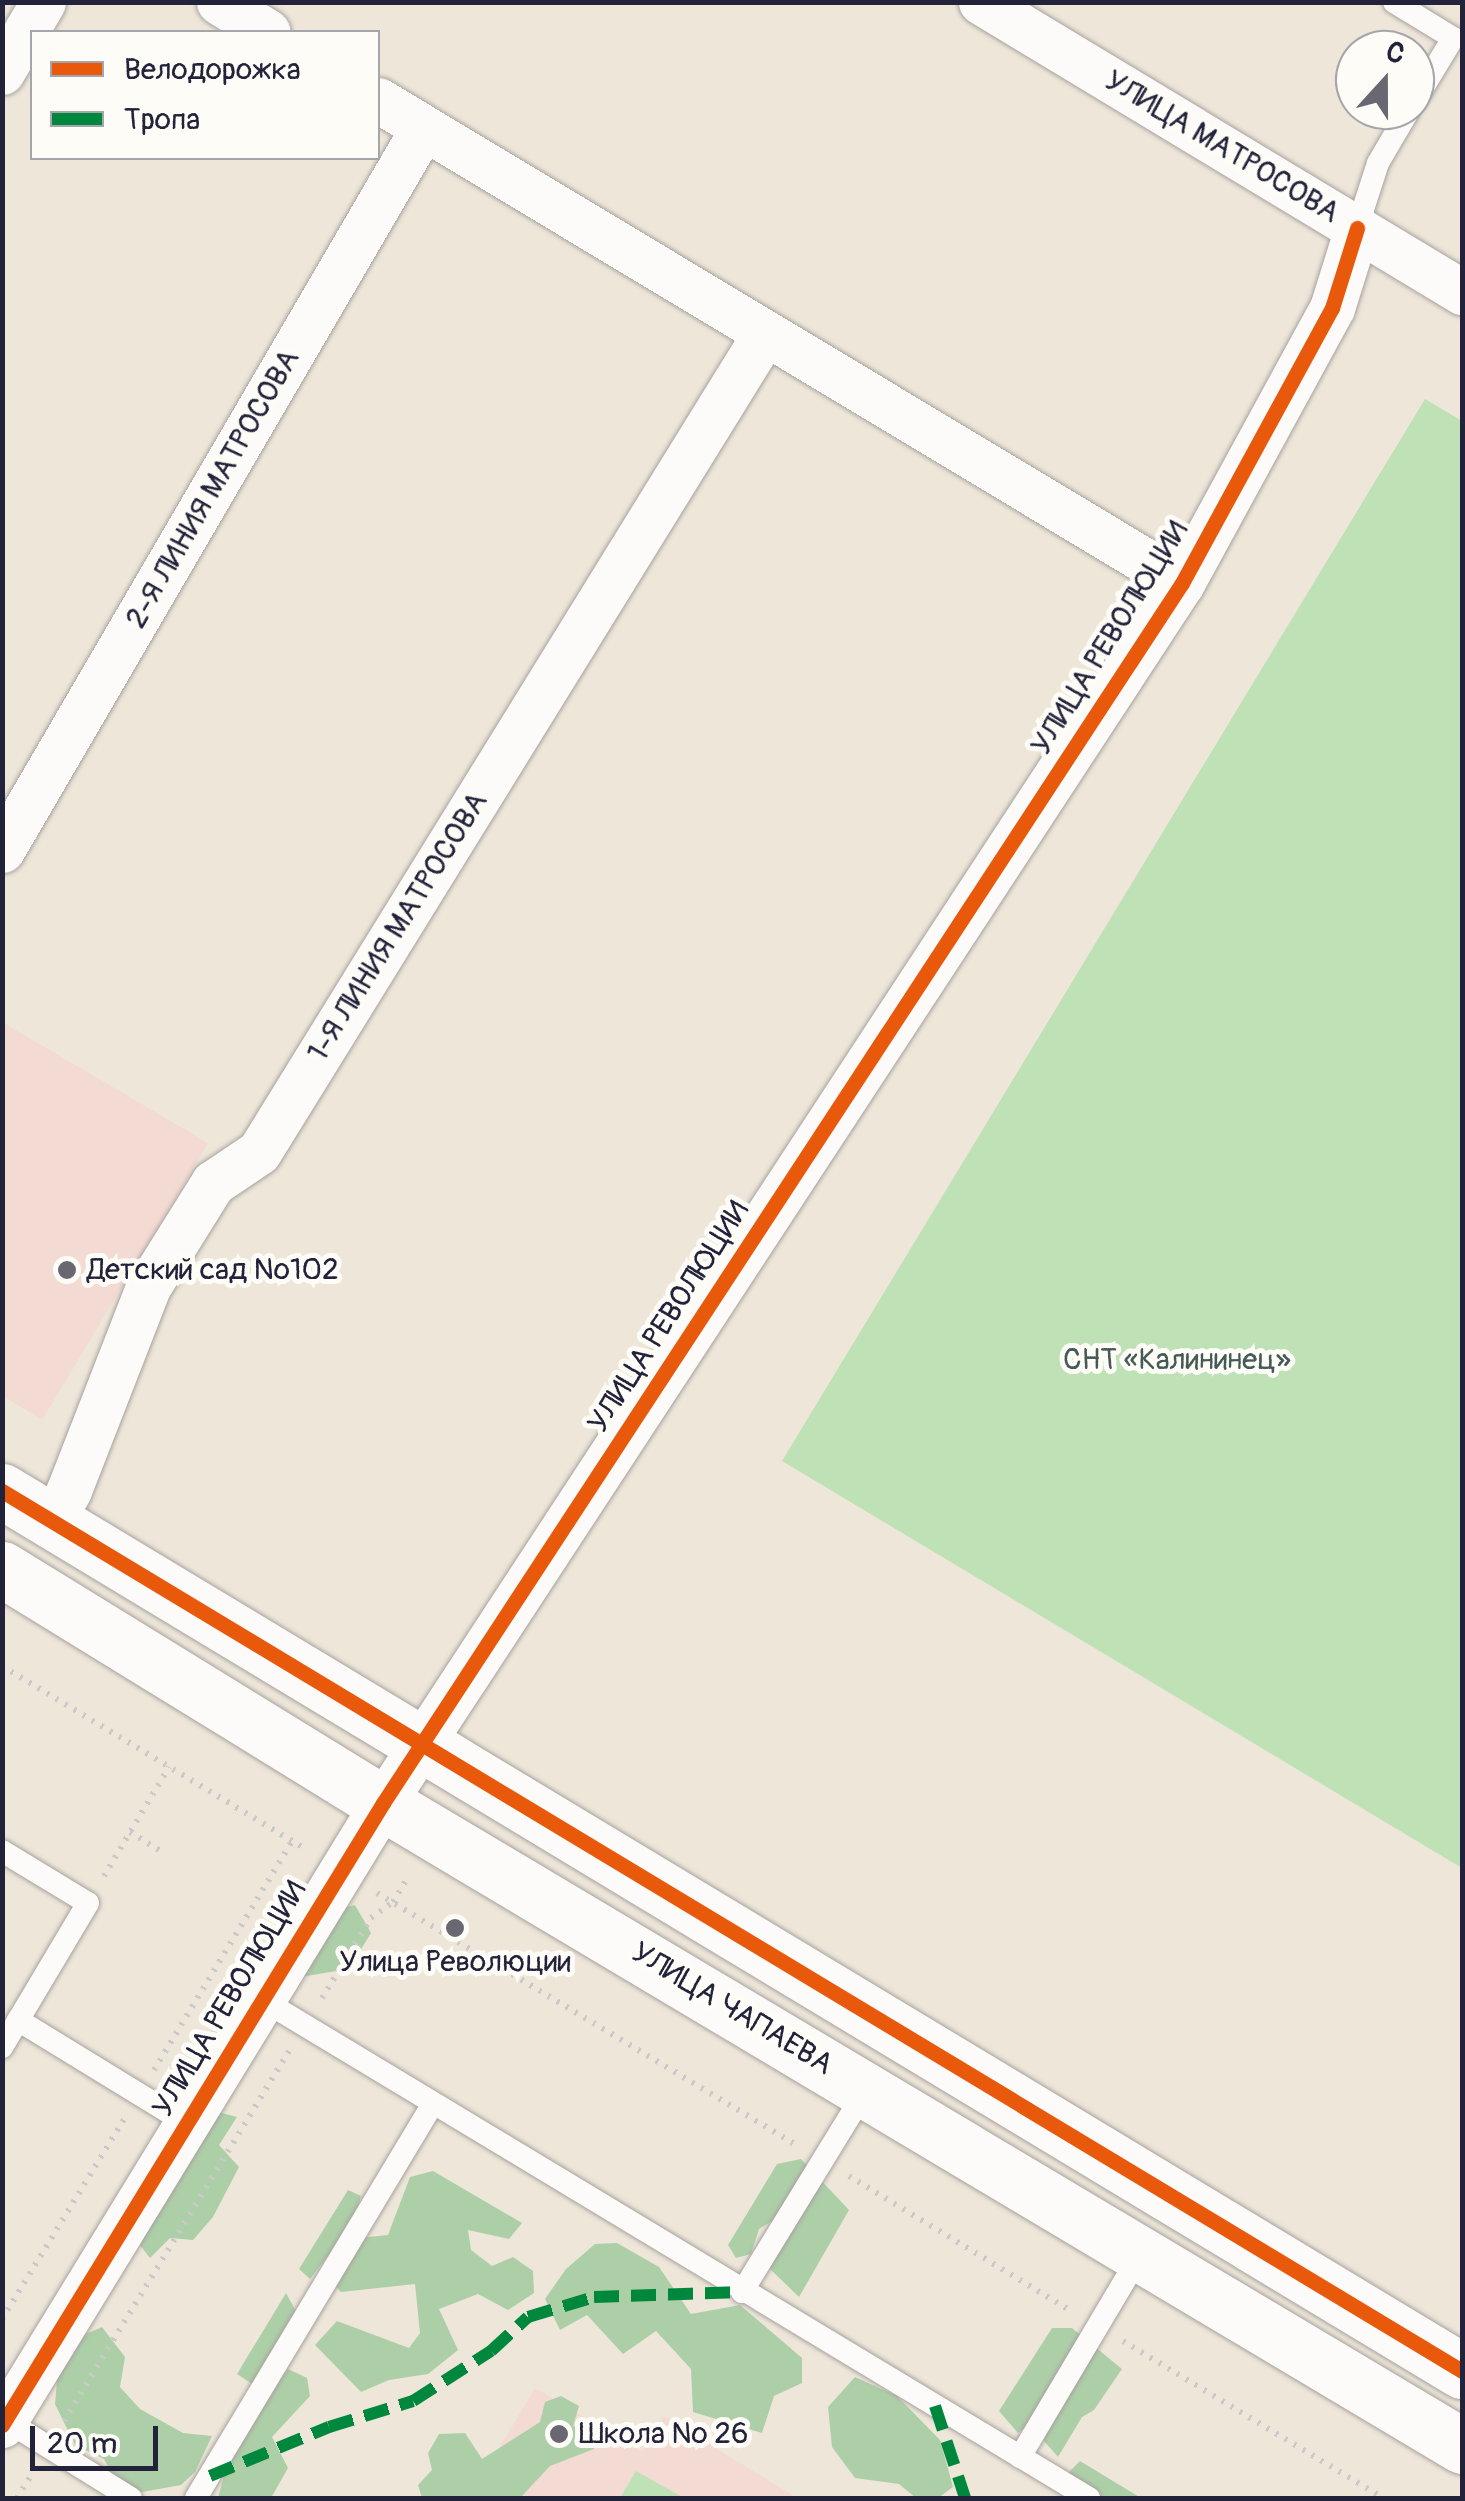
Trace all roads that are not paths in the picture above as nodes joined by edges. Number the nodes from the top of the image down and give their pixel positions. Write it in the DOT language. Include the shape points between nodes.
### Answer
graph roads {
  1 [pos="44,2"];
  2 [pos="219,2"];
  3 [pos="982,2"];
  4 [pos="1394,2"];
  5 [pos="265,30"];
  6 [pos="1459,35"];
  7 [pos="1435,71"];
  8 [pos="2,72"];
  9 [pos="380,101"];
  10 [pos="423,128"];
  11 [pos="1398,130"];
  12 [pos="1357,228"];
  13 [pos="1462,292"];
  14 [pos="764,335"];
  15 [pos="1182,583"];
  16 [pos="2,850"];
  17 [pos="2,1491"];
  18 [pos="52,1520"];
  19 [pos="2,1569"];
  20 [pos="424,1742"];
  21 [pos="383,1803"];
  22 [pos="2,1851"];
  23 [pos="262,1999"];
  24 [pos="18,2020"];
  25 [pos="2,2047"];
  26 [pos="866,2089"];
  27 [pos="433,2104"];
  28 [pos="186,2124"];
  29 [pos="1140,2255"];
  30 [pos="742,2292"];
  31 [pos="1462,2372"];
  32 [pos="4,2422"];
  33 [pos="1462,2446"];
  34 [pos="1020,2456"];
  35 [pos="1046,2472"];
  36 [pos="132,2498"];
  37 [pos="196,2498"];
  38 [pos="1044,2498"];
  39 [pos="1089,2498"];
  1 -- 8 [label="street"];
  2 -- 5 [label="street"];
  3 -- 12 [label="street, УЛИЦА МАТРОСОВА"];
  4 -- 6 [label="lane"];
  6 -- 7 [label="lane"];
  9 -- 10 [label="street"];
  10 -- 14 [label="street"];
  10 -- 16 [label="street, 2-Я ЛИНИЯ МАТРОСОВА"];
  11 -- 12 [label="lane" via="1378,163"];
  12 -- 13 [label="street, УЛИЦА МАТРОСОВА"];
  12 -- 15 [label="street, УЛИЦА РЕВОЛЮЦИИ" via="1332,308"];
  14 -- 15 [label="street"];
  14 -- 18 [label="street, 1-Я ЛИНИЯ МАТРОСОВА" via="258,1152 213,1183 148,1287"];
  15 -- 20 [label="street, УЛИЦА РЕВОЛЮЦИИ"];
  17 -- 18 [label="street"];
  18 -- 20 [label="street"];
  19 -- 21 [label="street, УЛИЦА ЧАПАЕВА"];
  20 -- 21 [label="street, УЛИЦА РЕВОЛЮЦИИ"];
  20 -- 31 [label="street"];
  21 -- 23 [label="street, УЛИЦА РЕВОЛЮЦИИ"];
  21 -- 26 [label="street, УЛИЦА ЧАПАЕВА"];
  22 -- 24 [label="lane" via="88,1903"];
  23 -- 27 [label="lane"];
  23 -- 28 [label="street, УЛИЦА РЕВОЛЮЦИИ"];
  24 -- 25 [label="lane"];
  24 -- 28 [label="lane"];
  26 -- 29 [label="street, УЛИЦА ЧАПАЕВА"];
  26 -- 30 [label="lane"];
  27 -- 30 [label="lane"];
  27 -- 37 [label="lane"];
  28 -- 32 [label="street, УЛИЦА РЕВОЛЮЦИИ"];
  29 -- 33 [label="street, УЛИЦА ЧАПАЕВА"];
  29 -- 34 [label="lane"];
  30 -- 34 [label="lane"];
  32 -- 36 [label="lane"];
  34 -- 35 [label="lane"];
  35 -- 38 [label="lane"];
  35 -- 39 [label="lane"];
}
